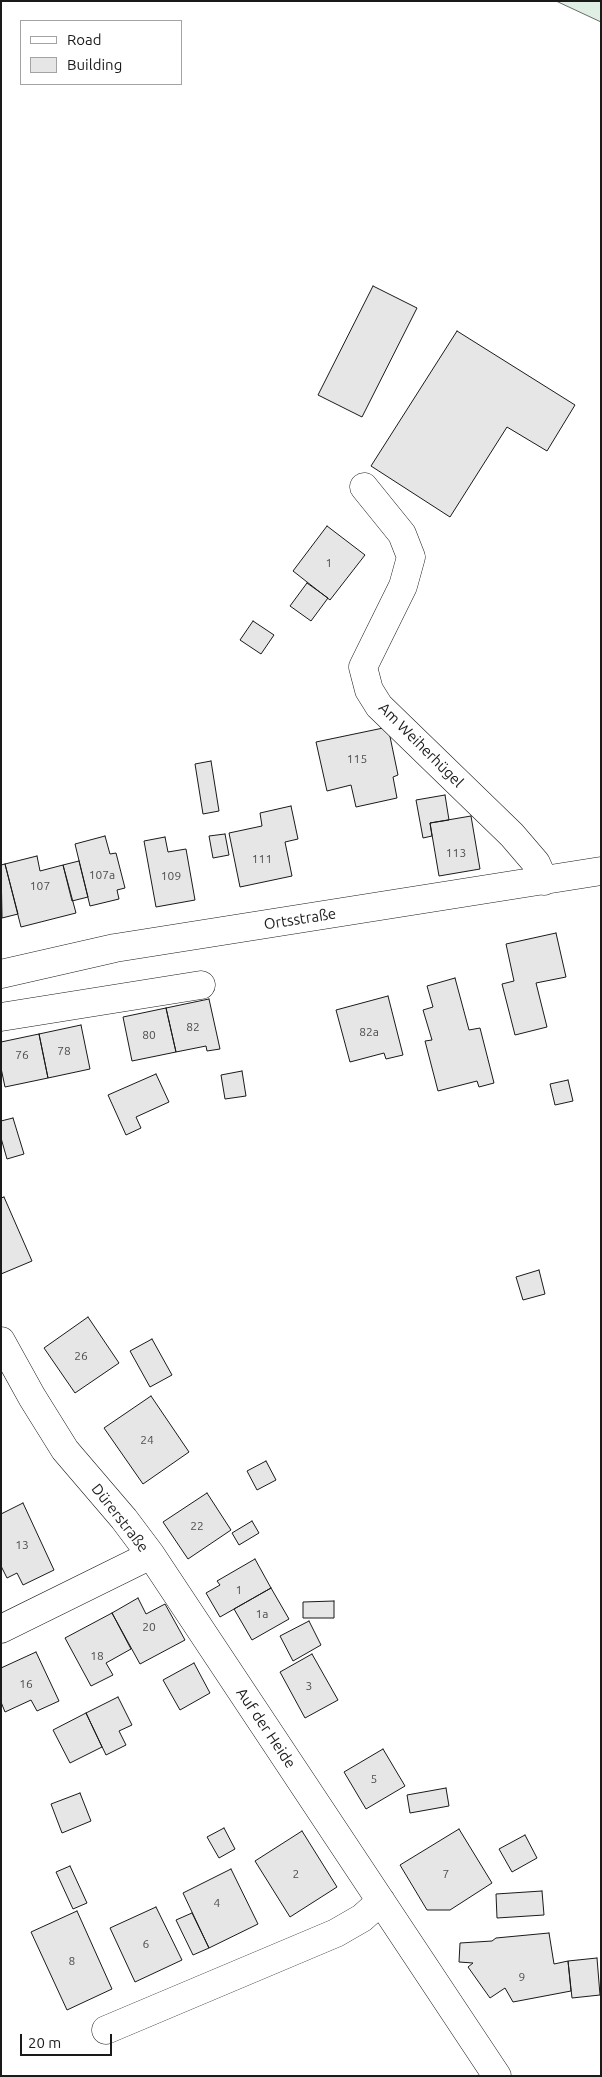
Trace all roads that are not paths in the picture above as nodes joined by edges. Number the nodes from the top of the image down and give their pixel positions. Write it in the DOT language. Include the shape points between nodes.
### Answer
graph roads {
  1 [pos="364,487"];
  2 [pos="601,871"];
  3 [pos="544,881"];
  4 [pos="1,974"];
  5 [pos="201,984"];
  6 [pos="1,1017"];
  7 [pos="1,1341"];
  8 [pos="151,1555"];
  9 [pos="1,1629"];
  10 [pos="381,1901"];
  11 [pos="106,2030"];
  12 [pos="497,2076"];
  1 -- 3 [label="street, Am Weiherhügel" via="402,534 411,557 404,586 363,667 369,690 379,706 512,835 536,863"];
  2 -- 3 [label="street, Ortsstraße"];
  3 -- 4 [label="street, Ortsstraße" via="115,948"];
  5 -- 6 [label="street"];
  7 -- 8 [label="street, Dürerstraße" via="65,1450"];
  8 -- 9 [label="street, Dürerstraße"];
  8 -- 10 [label="street, Auf der Heide"];
  10 -- 11 [label="street" via="336,1934"];
  10 -- 12 [label="street, Auf der Heide"];
}
